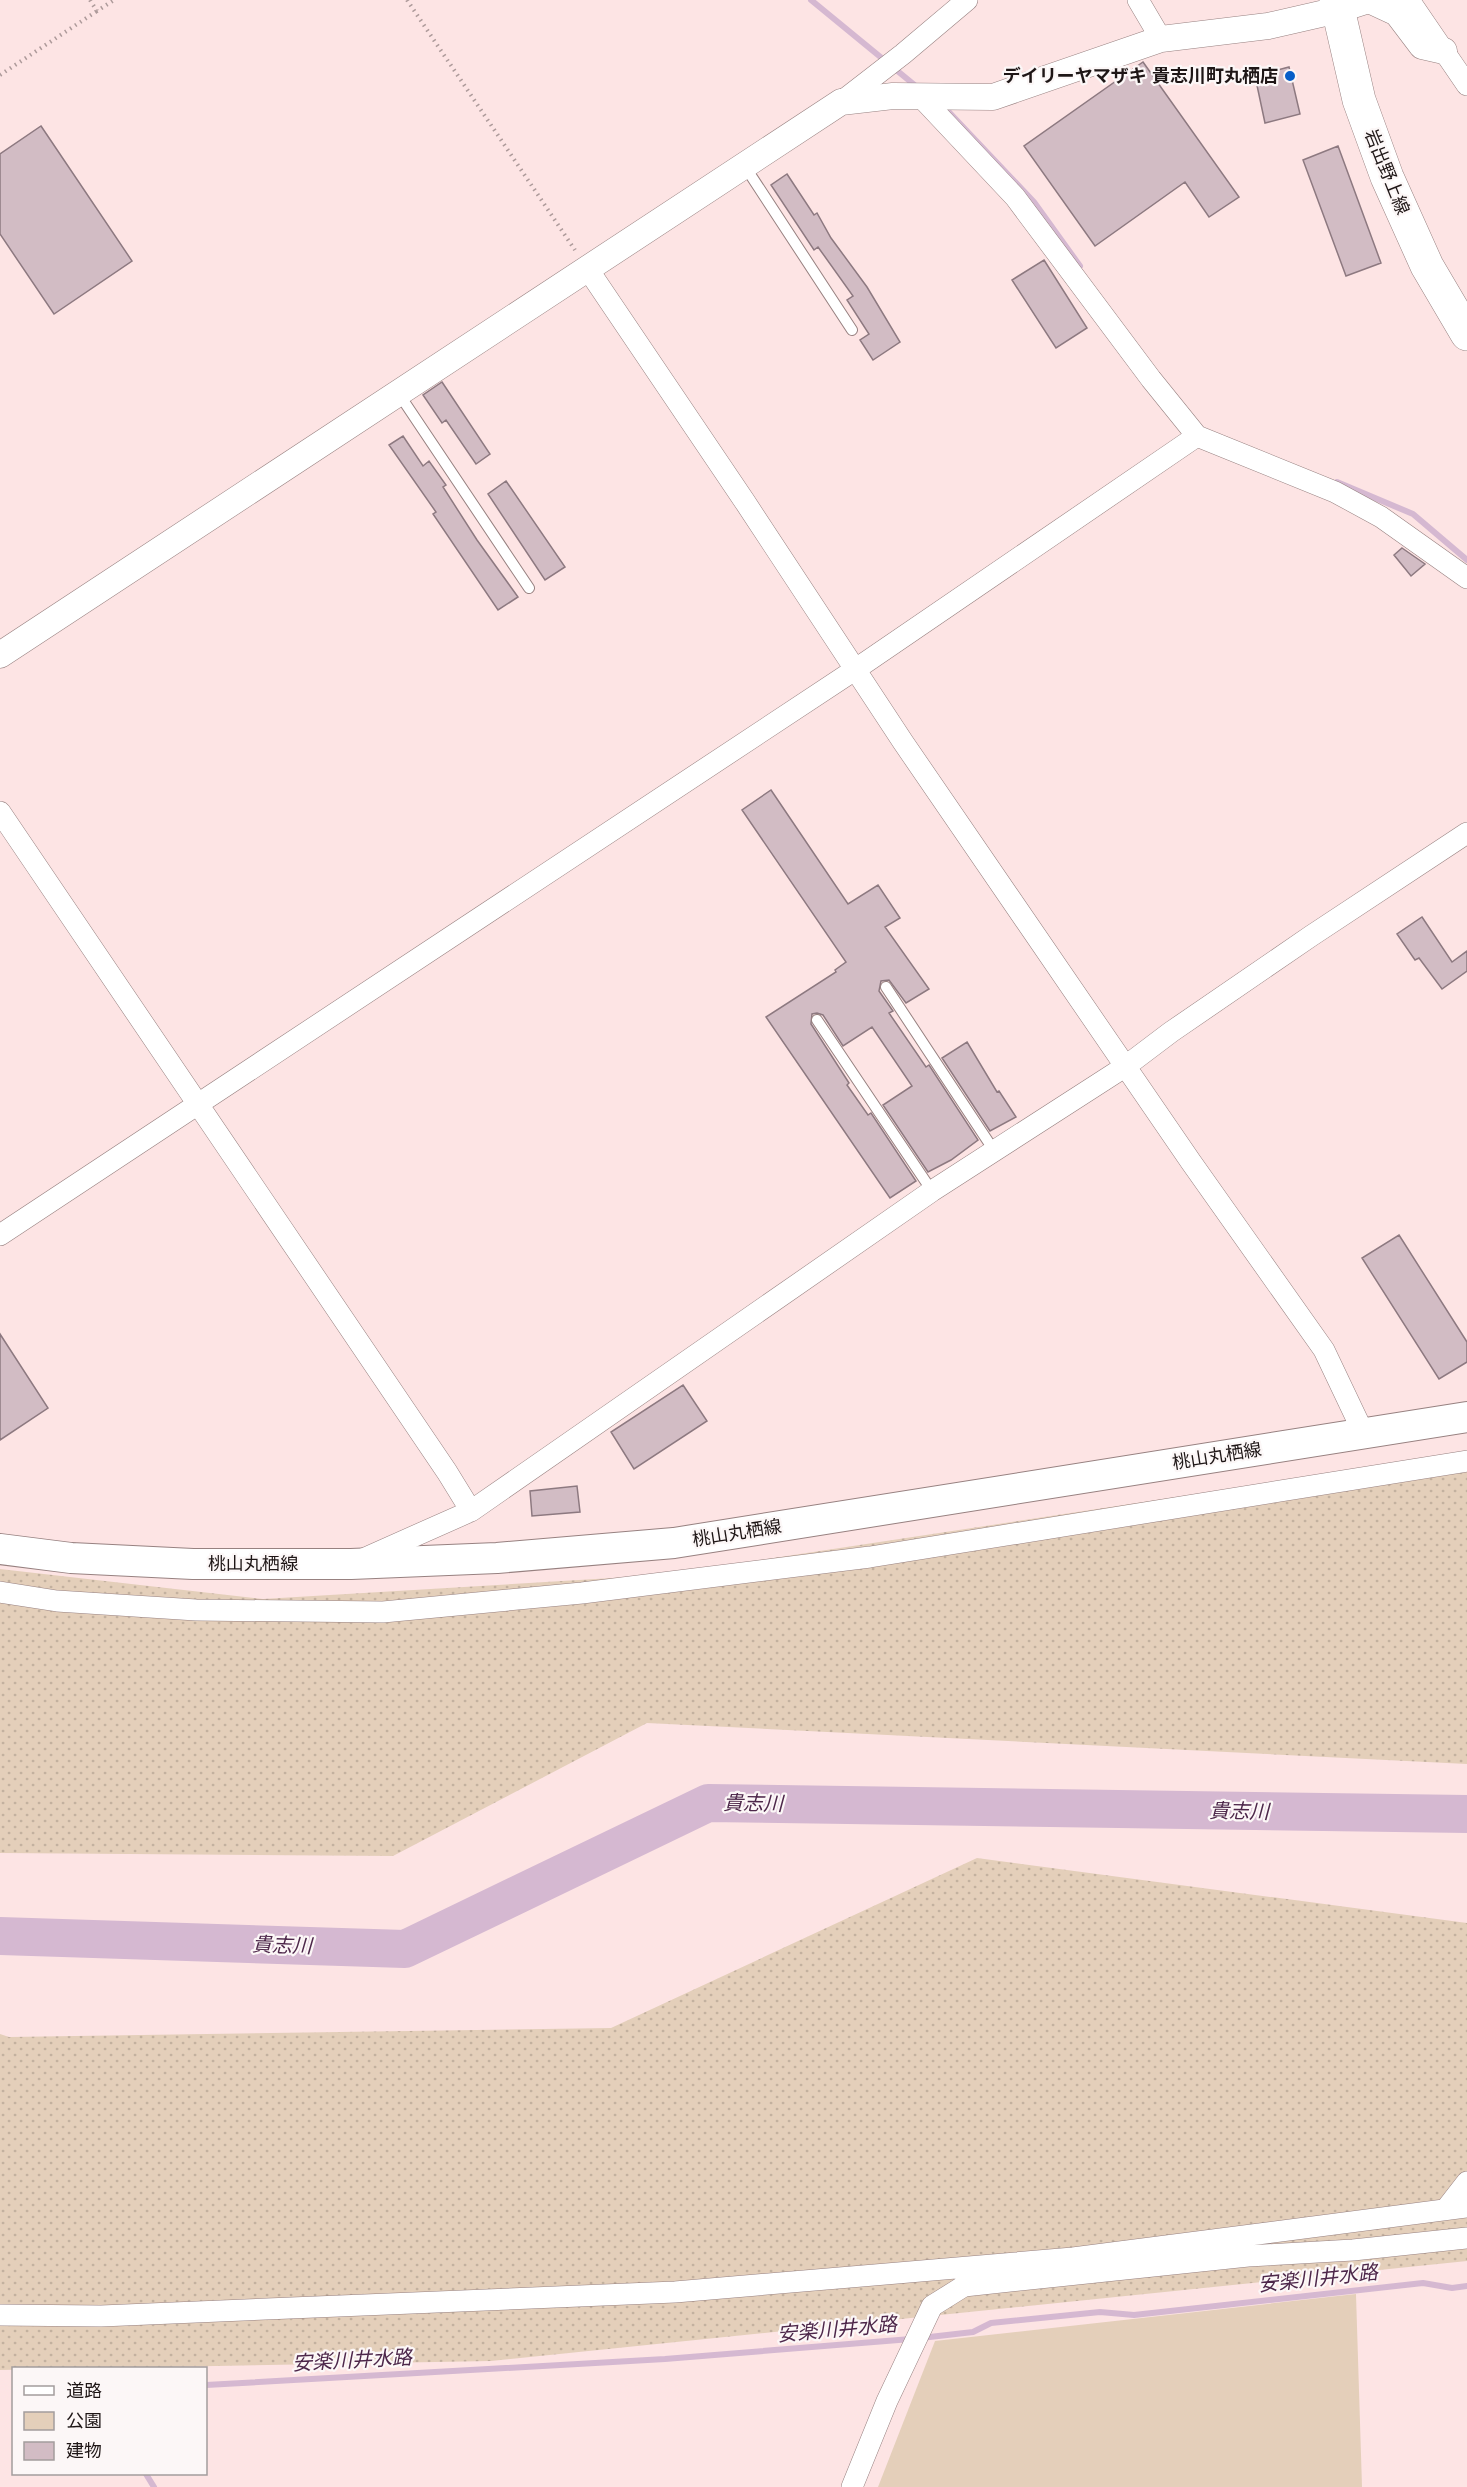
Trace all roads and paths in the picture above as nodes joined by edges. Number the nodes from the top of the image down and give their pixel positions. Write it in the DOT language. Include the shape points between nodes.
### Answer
graph roads {
  1 [pos="90,0"];
  2 [pos="114,0"];
  3 [pos="407,0"];
  4 [pos="967,0"];
  5 [pos="1138,0"];
  6 [pos="1369,0"];
  7 [pos="1409,0"];
  8 [pos="1337,5"];
  9 [pos="97,11"];
  10 [pos="1161,39"];
  11 [pos="1444,51"];
  12 [pos="0,75"];
  13 [pos="1467,85"];
  14 [pos="920,96"];
  15 [pos="841,102"];
  16 [pos="744,165"];
  17 [pos="587,268"];
  18 [pos="852,330"];
  19 [pos="1467,334"];
  20 [pos="398,393"];
  21 [pos="1197,436"];
  22 [pos="1467,578"];
  23 [pos="529,588"];
  24 [pos="0,655"];
  25 [pos="856,669"];
  26 [pos="0,812"];
  27 [pos="1467,833"];
  28 [pos="886,987"];
  29 [pos="818,1020"];
  30 [pos="1126,1066"];
  31 [pos="198,1106"];
  32 [pos="995,1152"];
  33 [pos="932,1191"];
  34 [pos="0,1234"];
  35 [pos="1467,1417"];
  36 [pos="1364,1432"];
  37 [pos="1467,1461"];
  38 [pos="471,1511"];
  39 [pos="0,1548"];
  40 [pos="351,1564"];
  41 [pos="0,1592"];
  42 [pos="1467,2182"];
  43 [pos="1467,2207"];
  44 [pos="1446,2209"];
  45 [pos="1467,2238"];
  46 [pos="0,2315"];
  47 [pos="852,2487"];
  1 -- 9 [label="path"];
  2 -- 9 [label="path"];
  3 -- 17 [label="path"];
  4 -- 15 [label="street"];
  5 -- 10 [label="street"];
  6 -- 8 [label="street"];
  6 -- 11 [label="street" via="1397,13 1422,46"];
  7 -- 11 [label="street"];
  8 -- 10 [label="street" via="1268,26"];
  8 -- 19 [label="main road, 岩出野上線" via="1359,100 1387,177 1428,266"];
  9 -- 12 [label="path"];
  10 -- 14 [label="street" via="993,97"];
  11 -- 13 [label="street"];
  14 -- 15 [label="street"];
  14 -- 21 [label="street" via="1015,197"];
  15 -- 16 [label="street"];
  16 -- 17 [label="street"];
  16 -- 18 [label="lane"];
  17 -- 20 [label="street"];
  17 -- 25 [label="street"];
  20 -- 23 [label="lane"];
  20 -- 24 [label="street"];
  21 -- 22 [label="street" via="1335,492 1381,517"];
  21 -- 25 [label="street"];
  25 -- 30 [label="street"];
  25 -- 31 [label="street"];
  26 -- 31 [label="street"];
  27 -- 30 [label="street"];
  28 -- 32 [label="lane"];
  29 -- 33 [label="lane"];
  30 -- 32 [label="street"];
  30 -- 36 [label="street" via="1324,1350"];
  31 -- 34 [label="street"];
  31 -- 38 [label="street"];
  32 -- 33 [label="street"];
  33 -- 38 [label="street"];
  35 -- 36 [label="main road, 桃山丸栖線"];
  36 -- 40 [label="main road, 桃山丸栖線" via="674,1543 497,1558"];
  37 -- 41 [label="street" via="870,1557 582,1593 382,1612 196,1610 57,1601"];
  38 -- 40 [label="street"];
  39 -- 40 [label="main road, 桃山丸栖線" via="82,1559"];
  42 -- 44 [label="street"];
  43 -- 44 [label="street"];
  44 -- 46 [label="street" via="1073,2258 675,2292 101,2316"];
  45 -- 47 [label="street" via="964,2286 932,2306"];
}
